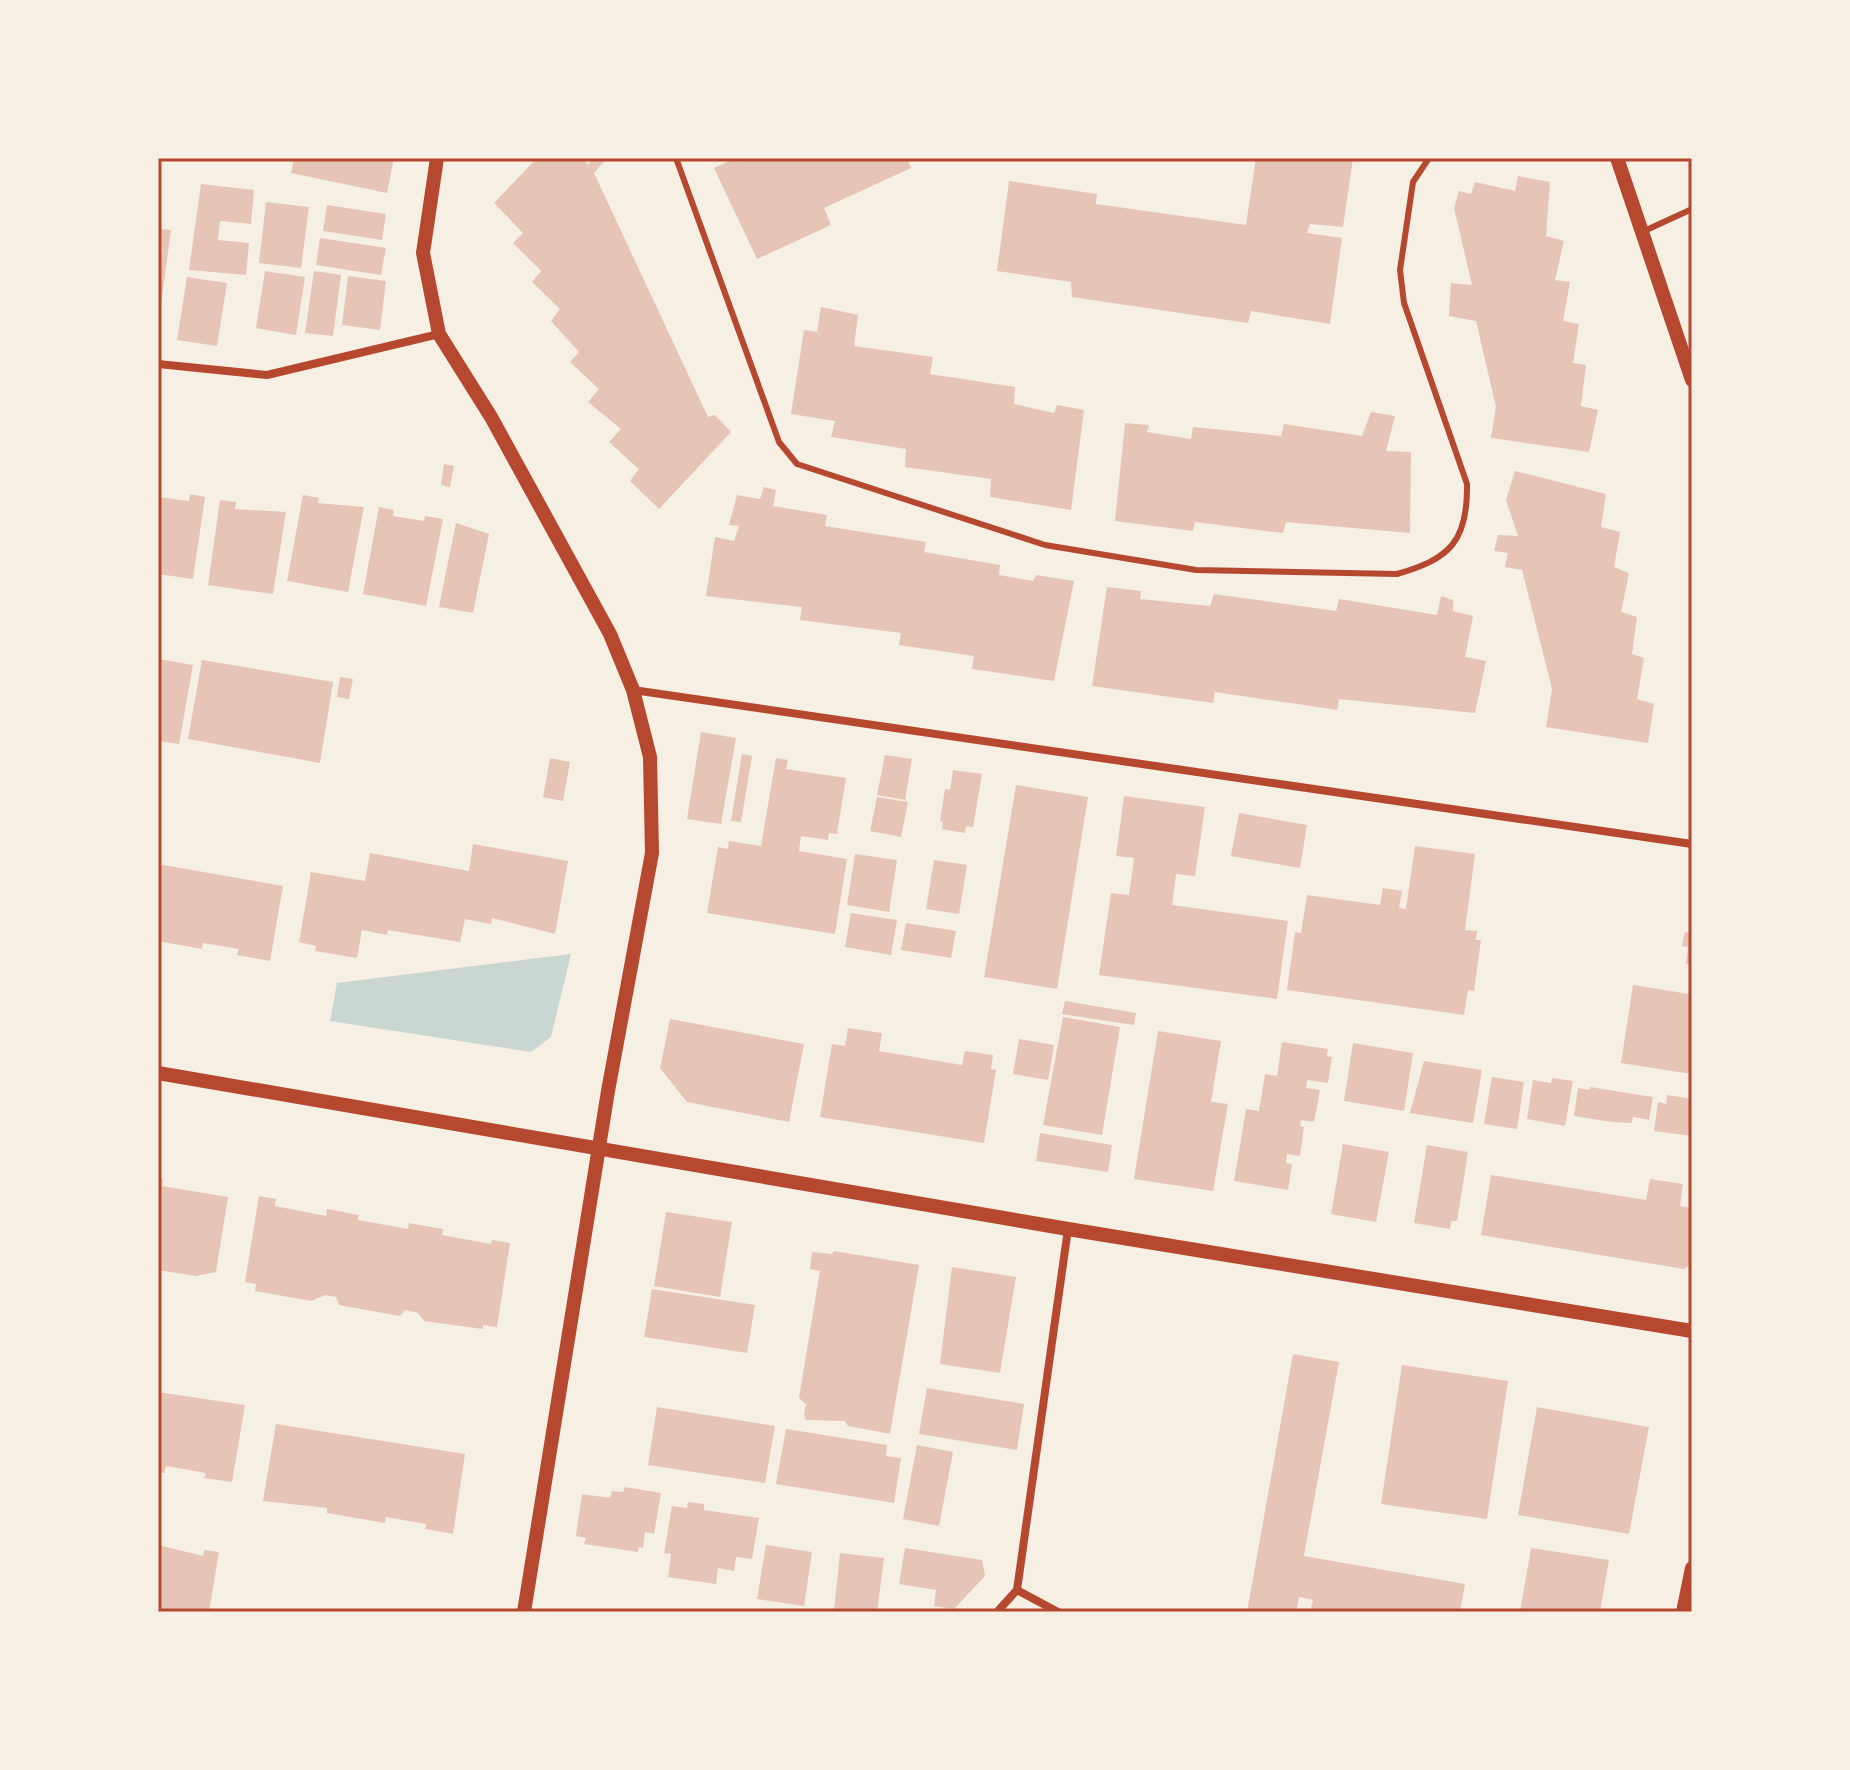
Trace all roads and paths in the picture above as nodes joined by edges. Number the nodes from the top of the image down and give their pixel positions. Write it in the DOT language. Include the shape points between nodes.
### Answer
graph roads {
  1 [pos="437,158"];
  2 [pos="676,158"];
  3 [pos="1429,158"];
  4 [pos="1617,158"];
  5 [pos="1692,209"];
  6 [pos="1642,232"];
  7 [pos="439,334"];
  8 [pos="158,364"];
  9 [pos="1692,380"];
  10 [pos="633,690"];
  11 [pos="1692,844"];
  12 [pos="158,1073"];
  13 [pos="599,1149"];
  14 [pos="1068,1229"];
  15 [pos="1692,1331"];
  16 [pos="1692,1568"];
  17 [pos="1017,1590"];
  18 [pos="524,1612"];
  19 [pos="997,1612"];
  20 [pos="1058,1612"];
  21 [pos="1683,1612"];
  1 -- 7 [label="street" via="423,253"];
  2 -- 3 [label="lane" via="779,442 797,464 1045,545 1196,570 1397,574 1425,566 1453,548 1468,514 1467,484 1404,303 1400,270 1413,182"];
  4 -- 6 [label="street"];
  5 -- 6 [label="lane"];
  6 -- 9 [label="street"];
  7 -- 8 [label="street" via="267,375"];
  7 -- 10 [label="street" via="491,417 610,634"];
  10 -- 11 [label="street"];
  10 -- 13 [label="street" via="650,757 652,853"];
  12 -- 13 [label="street"];
  13 -- 14 [label="street"];
  13 -- 18 [label="street"];
  14 -- 15 [label="street"];
  14 -- 17 [label="street"];
  16 -- 21 [label="street"];
  17 -- 19 [label="street"];
  17 -- 20 [label="street"];
}
